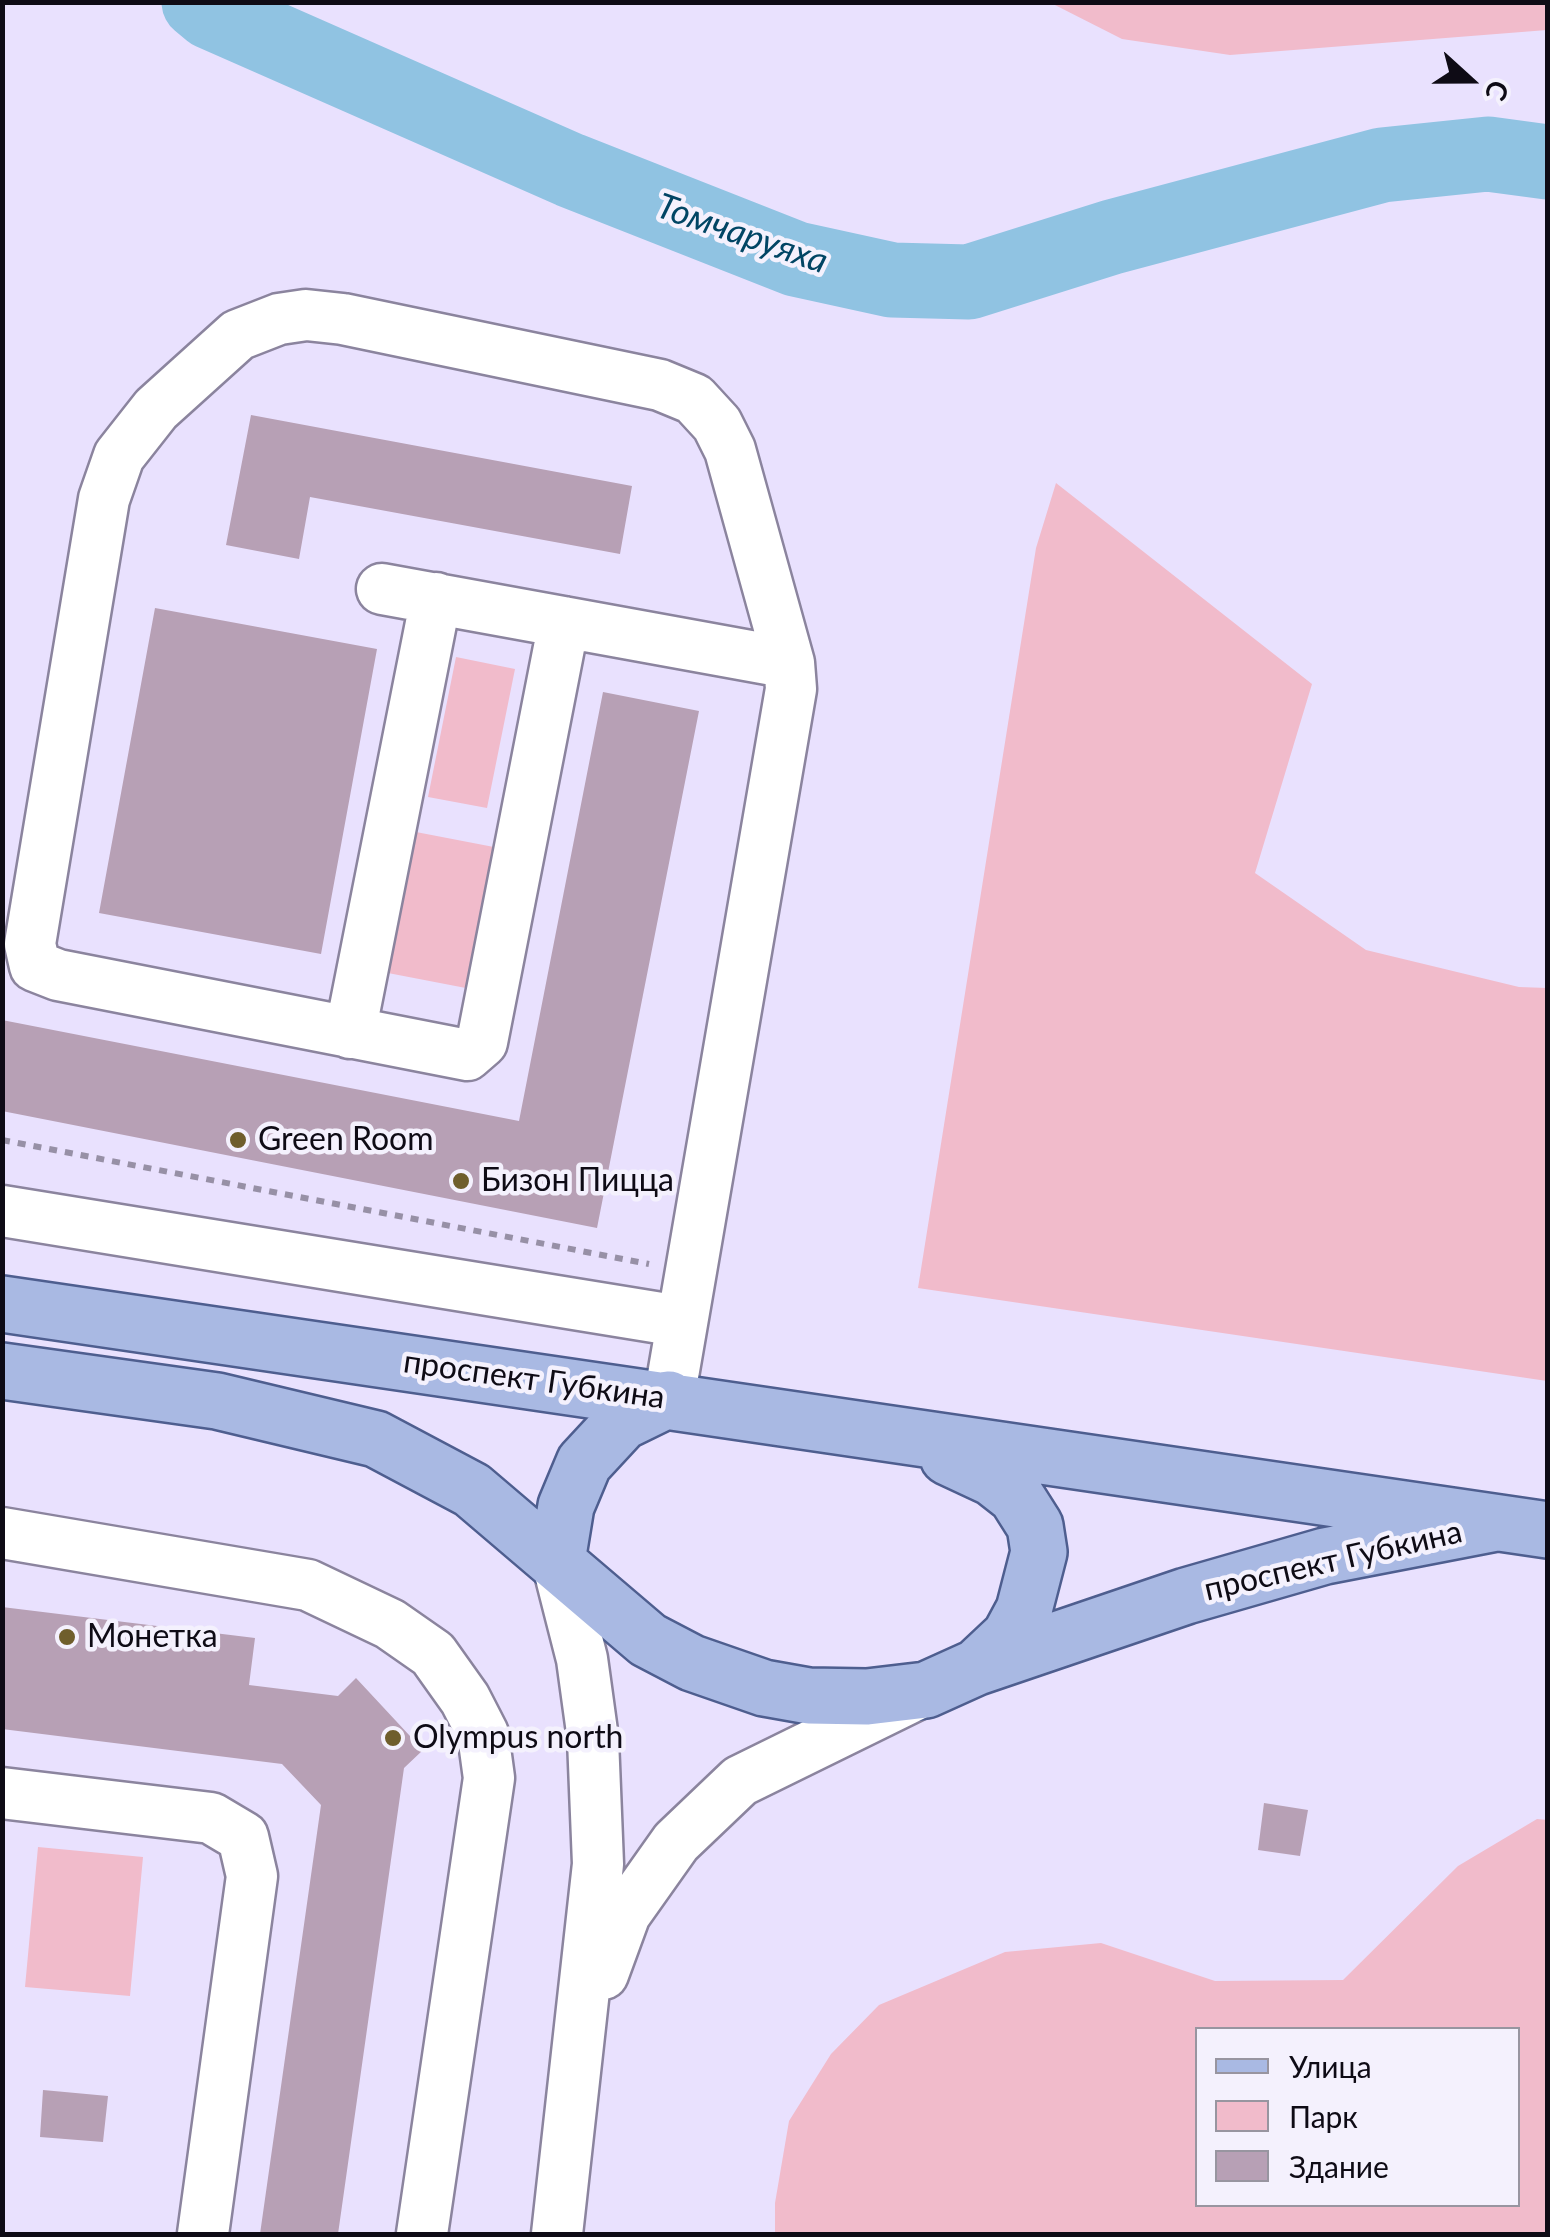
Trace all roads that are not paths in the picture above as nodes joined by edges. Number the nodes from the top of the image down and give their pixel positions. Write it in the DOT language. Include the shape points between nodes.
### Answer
graph roads {
  1 [pos="382,589"];
  2 [pos="436,598"];
  3 [pos="564,622"];
  4 [pos="789,663"];
  5 [pos="21,896"];
  6 [pos="350,1033"];
  7 [pos="2,1210"];
  8 [pos="2,1304"];
  9 [pos="680,1321"];
  10 [pos="2,1371"];
  11 [pos="669,1399"];
  12 [pos="890,1435"];
  13 [pos="1522,1526"];
  14 [pos="2,1534"];
  15 [pos="557,1561"];
  16 [pos="977,1668"];
  17 [pos="926,1690"];
  18 [pos="2,1793"];
  19 [pos="581,2030"];
  20 [pos="204,2234"];
  21 [pos="422,2234"];
  22 [pos="558,2234"];
  1 -- 2 [label="street"];
  2 -- 3 [label="street"];
  2 -- 6 [label="street"];
  3 -- 4 [label="street"];
  3 -- 6 [label="street" via="482,1042 468,1054"];
  4 -- 5 [label="street" via="730,450 718,424 694,399 660,385 343,319 279,318 238,335 156,409 119,456 104,498"];
  4 -- 9 [label="street" via="791,690"];
  5 -- 6 [label="street" via="35,966"];
  7 -- 9 [label="street"];
  8 -- 11 [label="main road, проспект Губкина"];
  9 -- 11 [label="street"];
  10 -- 15 [label="main road, проспект Губкина" via="217,1401 376,1439 472,1490"];
  11 -- 12 [label="main road, проспект Губкина"];
  11 -- 15 [label="main road" via="622,1422 584,1463 566,1506"];
  12 -- 13 [label="main road, проспект Губкина"];
  12 -- 16 [label="main road" via="993,1478 1016,1496 1035,1526 1034,1588 1010,1636"];
  13 -- 16 [label="main road, проспект Губкина" via="1325,1556"];
  14 -- 21 [label="street" via="308,1585 358,1606 434,1654 465,1699 482,1734 488,1778"];
  15 -- 17 [label="main road, проспект Губкина" via="618,1618 692,1663 809,1696"];
  15 -- 19 [label="street" via="582,1658 592,1740 598,1864"];
  16 -- 17 [label="main road, проспект Губкина"];
  17 -- 19 [label="street" via="740,1781 676,1842 625,1914"];
  18 -- 20 [label="street" via="211,1818 243,1837 252,1876"];
  19 -- 22 [label="street"];
}
